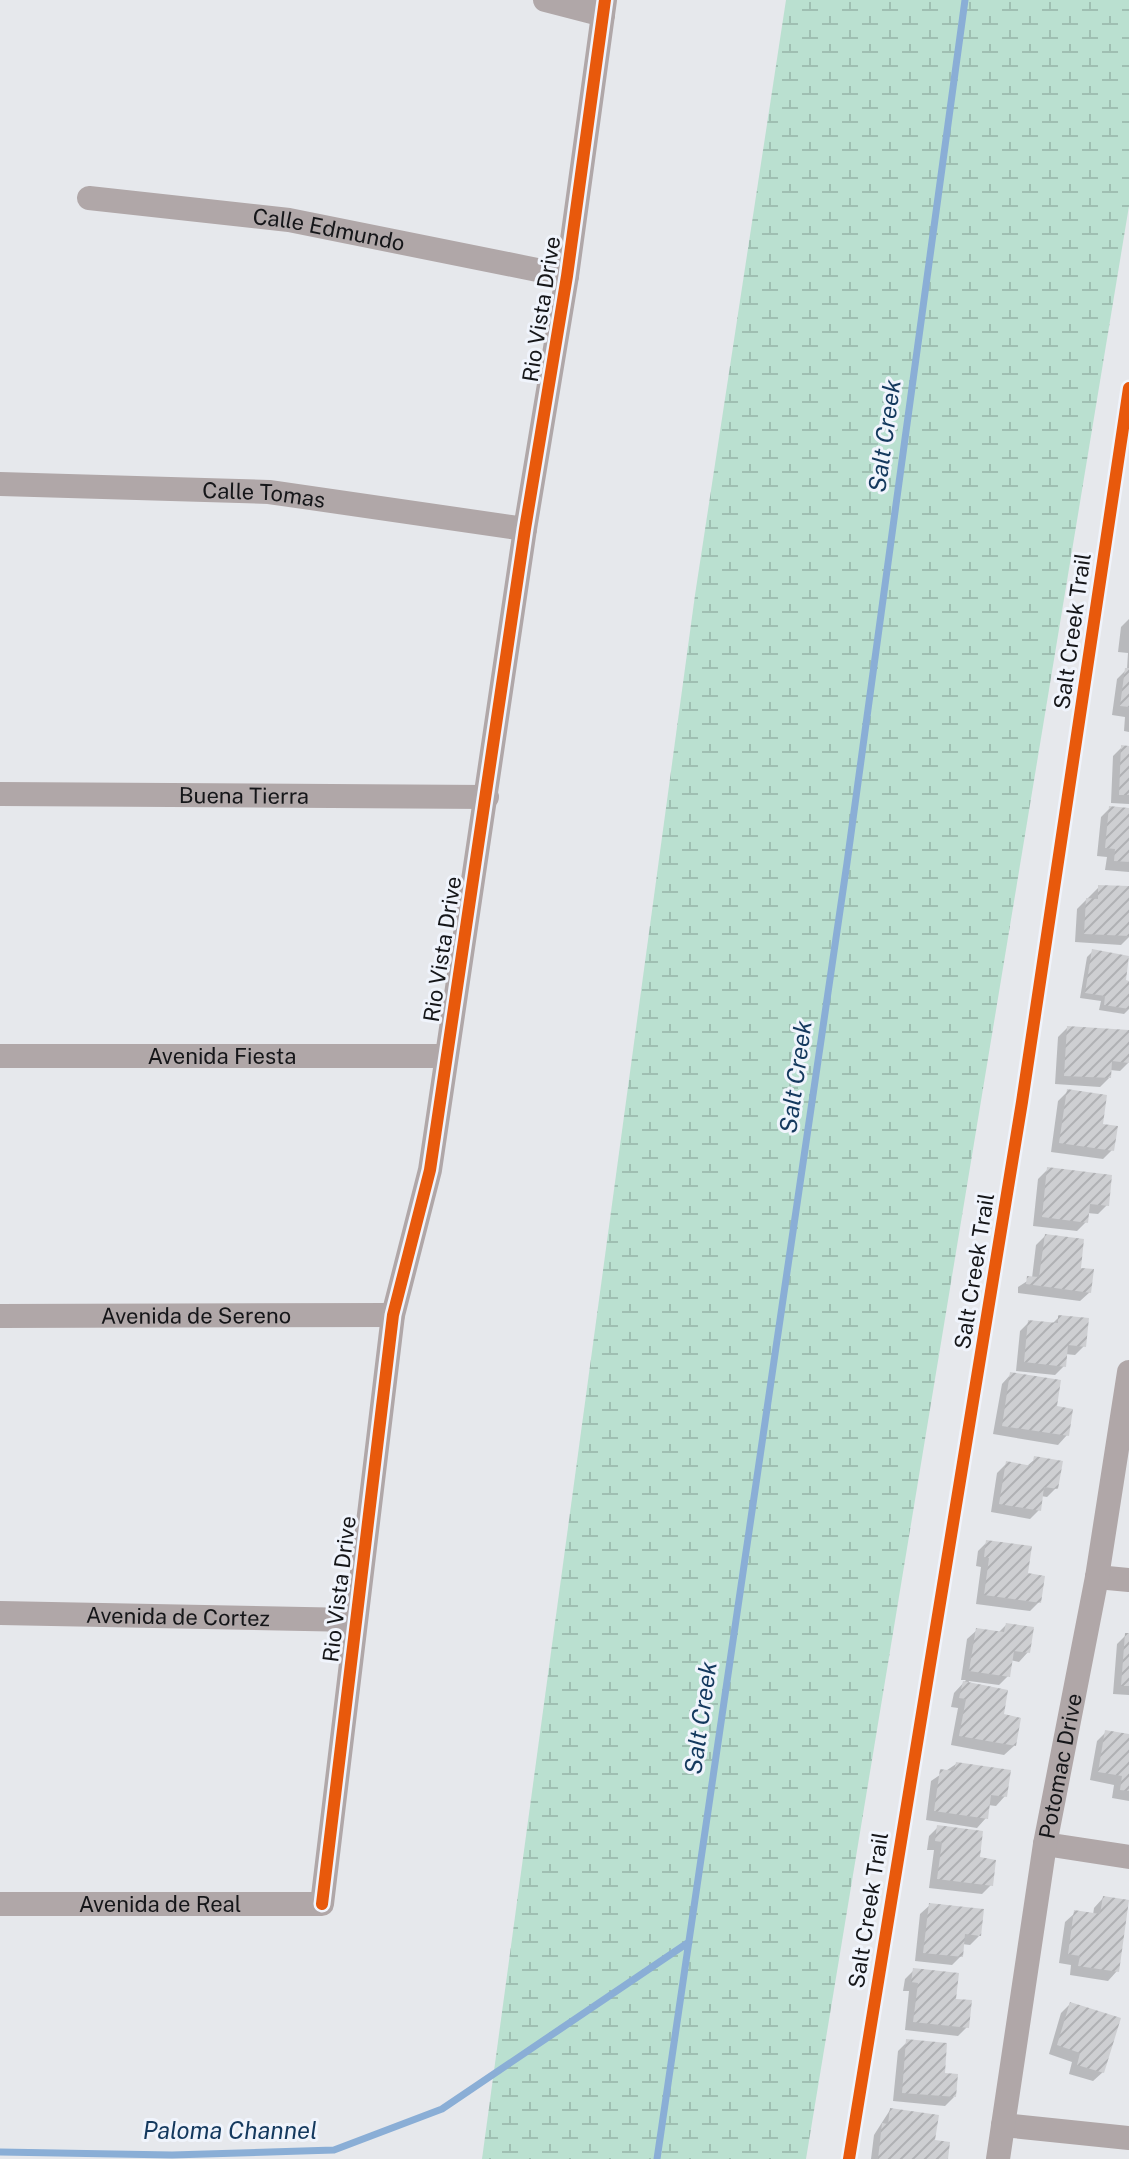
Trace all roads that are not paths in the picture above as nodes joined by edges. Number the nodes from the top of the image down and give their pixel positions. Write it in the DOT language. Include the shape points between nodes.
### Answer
graph roads {
  1 [pos="545,0"];
  2 [pos="604,7"];
  3 [pos="89,198"];
  4 [pos="567,276"];
  5 [pos="0,484"];
  6 [pos="525,529"];
  7 [pos="0,794"];
  8 [pos="487,797"];
  9 [pos="0,1056"];
  10 [pos="445,1056"];
  11 [pos="393,1315"];
  12 [pos="0,1316"];
  13 [pos="1129,1372"];
  14 [pos="1097,1577"];
  15 [pos="1129,1580"];
  16 [pos="0,1613"];
  17 [pos="355,1620"];
  18 [pos="1045,1844"];
  19 [pos="1129,1857"];
  20 [pos="0,1904"];
  21 [pos="322,1904"];
  22 [pos="1003,2125"];
  23 [pos="1129,2138"];
  24 [pos="998,2159"];
  1 -- 2 [label="street"];
  2 -- 4 [label="street, Rio Vista Drive"];
  3 -- 4 [label="street, Calle Edmundo" via="289,220"];
  4 -- 6 [label="street, Rio Vista Drive"];
  5 -- 6 [label="street, Calle Tomas" via="269,492"];
  6 -- 8 [label="street, Rio Vista Drive"];
  7 -- 8 [label="street, Buena Tierra"];
  8 -- 10 [label="street, Rio Vista Drive"];
  9 -- 10 [label="street, Avenida Fiesta"];
  10 -- 11 [label="street, Rio Vista Drive" via="430,1170"];
  11 -- 12 [label="street, Avenida de Sereno"];
  11 -- 17 [label="street, Rio Vista Drive"];
  13 -- 14 [label="street, Potomac Drive"];
  14 -- 15 [label="street"];
  14 -- 18 [label="street, Potomac Drive"];
  16 -- 17 [label="street, Avenida de Cortez"];
  17 -- 21 [label="street, Rio Vista Drive"];
  18 -- 19 [label="street"];
  18 -- 22 [label="street, Potomac Drive"];
  20 -- 21 [label="street, Avenida de Real"];
  22 -- 23 [label="street"];
  22 -- 24 [label="street, Potomac Drive"];
}
